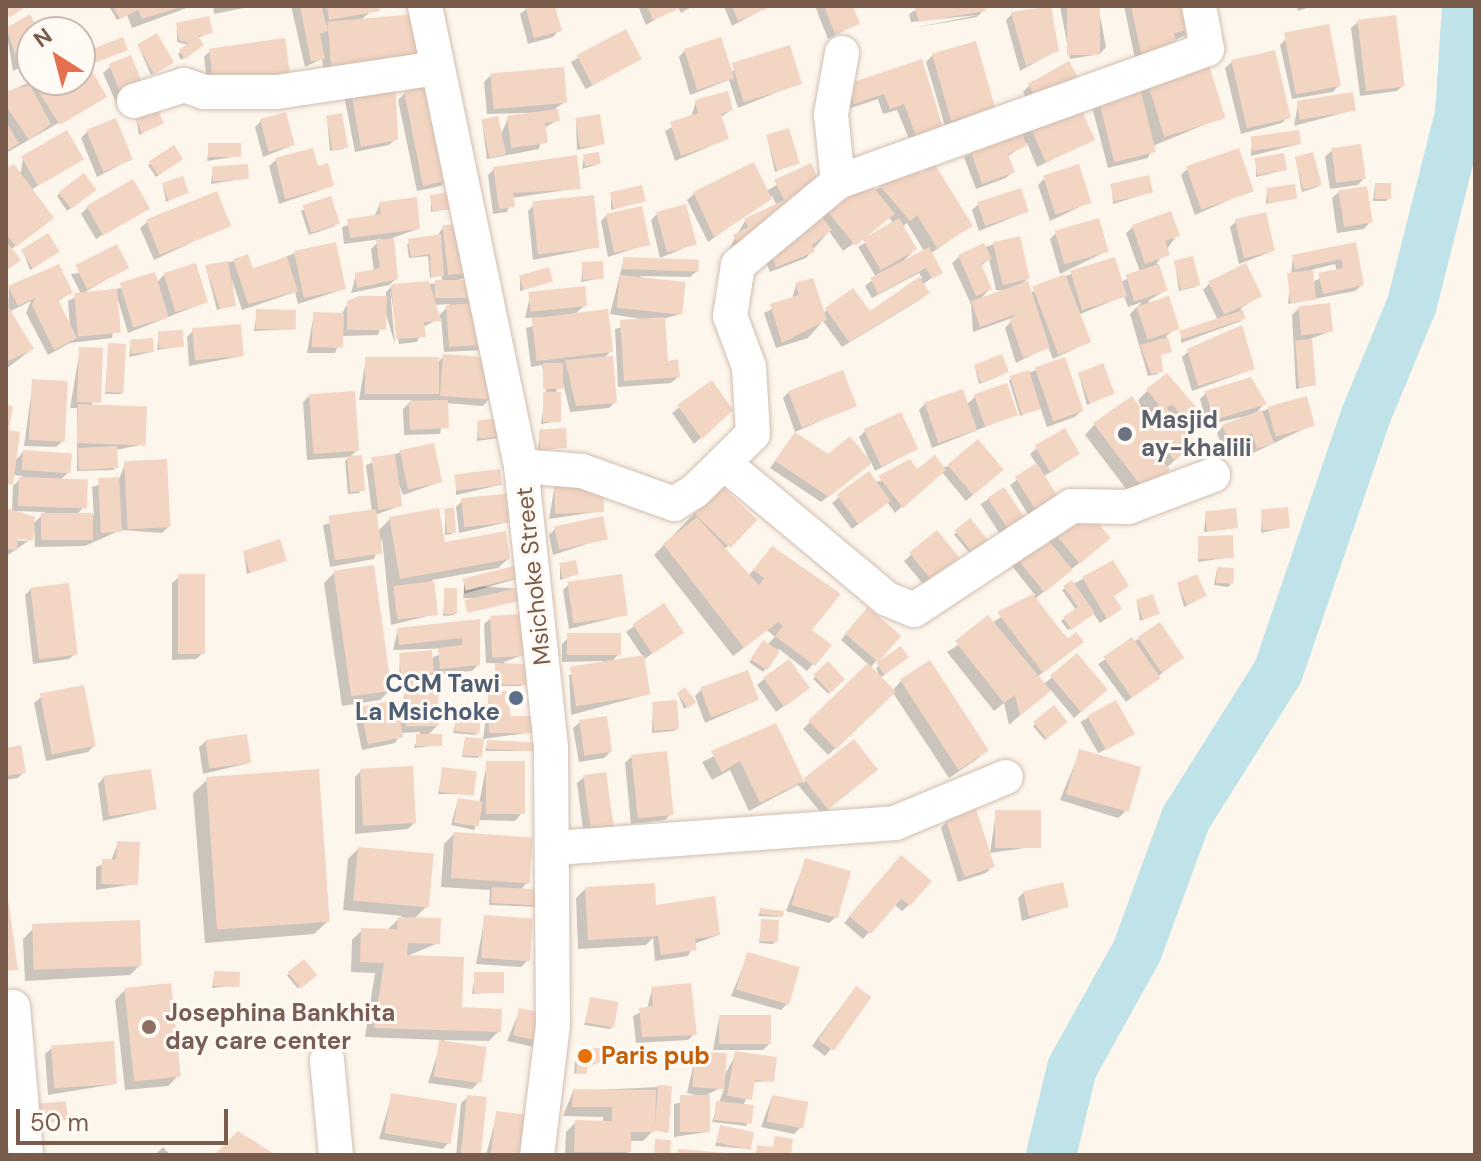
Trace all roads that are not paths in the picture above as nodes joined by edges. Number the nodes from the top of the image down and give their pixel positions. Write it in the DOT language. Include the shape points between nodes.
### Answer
graph roads {
  1 [pos="425,6"];
  2 [pos="1199,6"];
  3 [pos="842,53"];
  4 [pos="437,68"];
  5 [pos="134,101"];
  6 [pos="838,182"];
  7 [pos="725,464"];
  8 [pos="521,466"];
  9 [pos="1213,475"];
  10 [pos="1006,777"];
  11 [pos="556,848"];
  12 [pos="13,1007"];
  13 [pos="327,1060"];
  14 [pos="26,1155"];
  15 [pos="336,1155"];
  16 [pos="537,1155"];
  1 -- 4 [label="street, Msichoke Street"];
  2 -- 6 [label="street" via="1207,49"];
  3 -- 6 [label="street" via="831,114"];
  4 -- 5 [label="street" via="277,92 204,92 184,85"];
  4 -- 8 [label="street, Msichoke Street"];
  6 -- 7 [label="street" via="738,265 730,316 754,410 746,448"];
  7 -- 8 [label="street" via="674,504 582,471"];
  7 -- 9 [label="street" via="887,599 914,610 1072,506 1128,507"];
  8 -- 11 [label="street, Msichoke Street"];
  10 -- 11 [label="street" via="895,823"];
  11 -- 16 [label="street, Msichoke Street" via="553,1025"];
  12 -- 14 [label="street"];
  13 -- 15 [label="street"];
}
